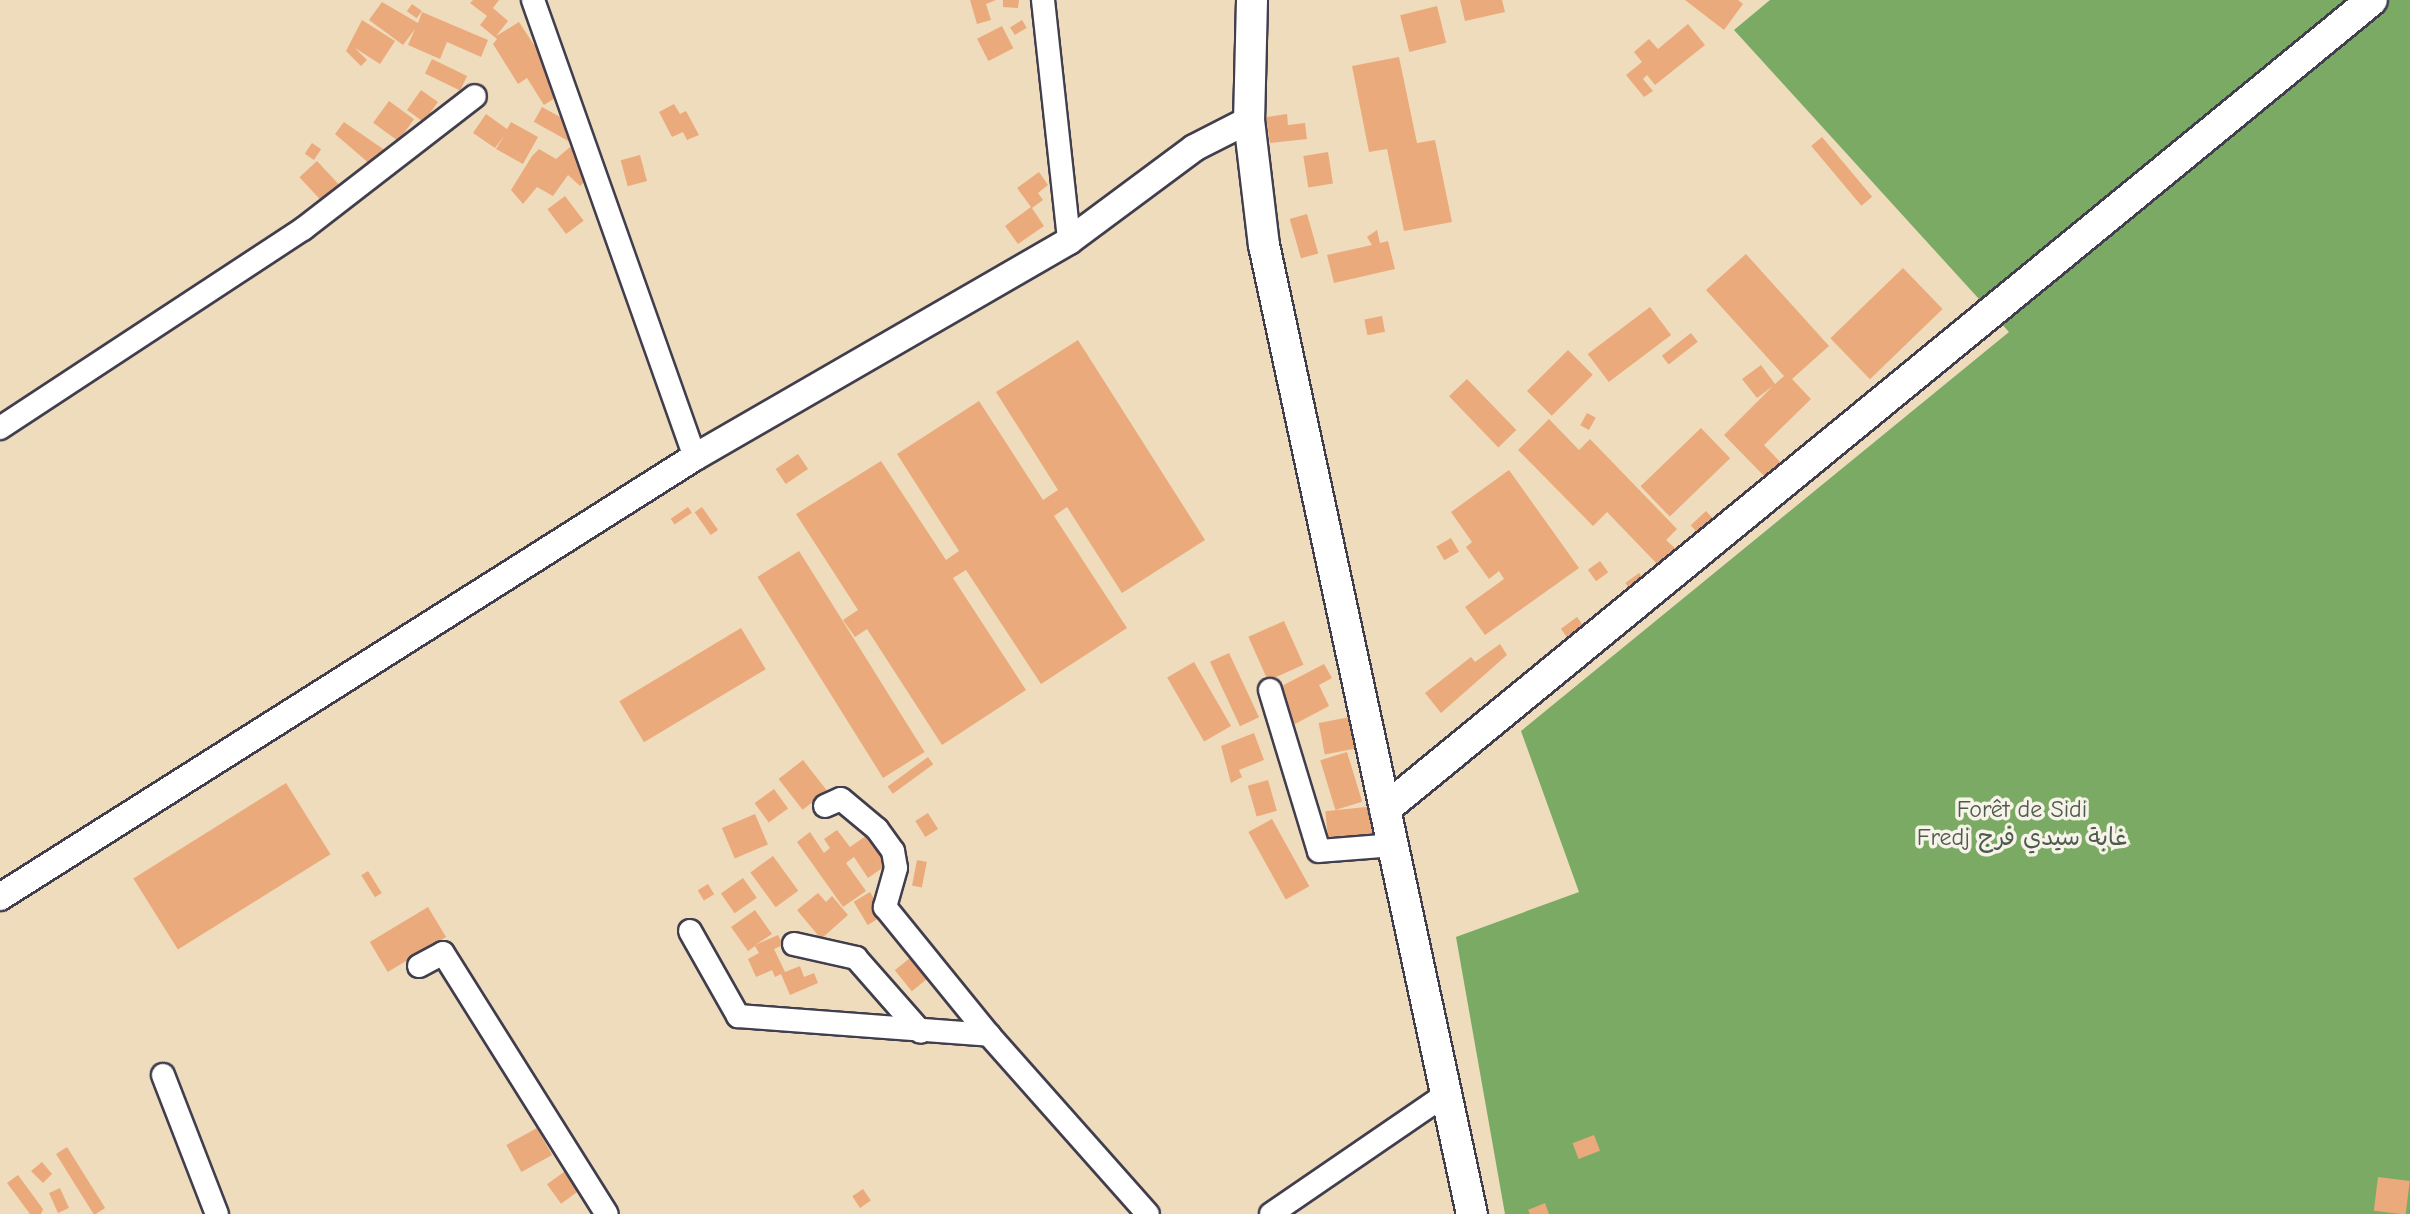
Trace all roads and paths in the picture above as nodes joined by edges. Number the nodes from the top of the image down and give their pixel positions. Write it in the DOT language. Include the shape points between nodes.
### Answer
graph roads {
  1 [pos="533,0"];
  2 [pos="1043,0"];
  3 [pos="1252,0"];
  4 [pos="2372,0"];
  5 [pos="475,96"];
  6 [pos="1249,120"];
  7 [pos="1069,241"];
  8 [pos="0,428"];
  9 [pos="695,457"];
  10 [pos="1270,690"];
  11 [pos="825,806"];
  12 [pos="1385,809"];
  13 [pos="1393,845"];
  14 [pos="0,897"];
  15 [pos="690,931"];
  16 [pos="794,944"];
  17 [pos="419,966"];
  18 [pos="921,1032"];
  19 [pos="989,1035"];
  20 [pos="163,1075"];
  21 [pos="1446,1094"];
  22 [pos="217,1214"];
  23 [pos="607,1214"];
  24 [pos="1148,1214"];
  25 [pos="1271,1214"];
  26 [pos="1472,1214"];
  1 -- 9 [label="street"];
  2 -- 7 [label="street"];
  3 -- 6 [label="main road"];
  4 -- 12 [label="main road"];
  5 -- 8 [label="street" via="303,229"];
  6 -- 7 [label="street" via="1194,148"];
  6 -- 12 [label="main road" via="1264,245"];
  7 -- 9 [label="street"];
  9 -- 14 [label="street"];
  10 -- 13 [label="street" via="1319,851"];
  11 -- 19 [label="street" via="841,799 877,829 893,851 896,868 885,907"];
  12 -- 13 [label="main road"];
  13 -- 21 [label="main road"];
  15 -- 18 [label="street" via="738,1016"];
  16 -- 18 [label="street" via="856,958"];
  17 -- 23 [label="street" via="443,953"];
  18 -- 19 [label="street"];
  19 -- 24 [label="street"];
  20 -- 22 [label="street"];
  21 -- 25 [label="street"];
  21 -- 26 [label="main road"];
}
